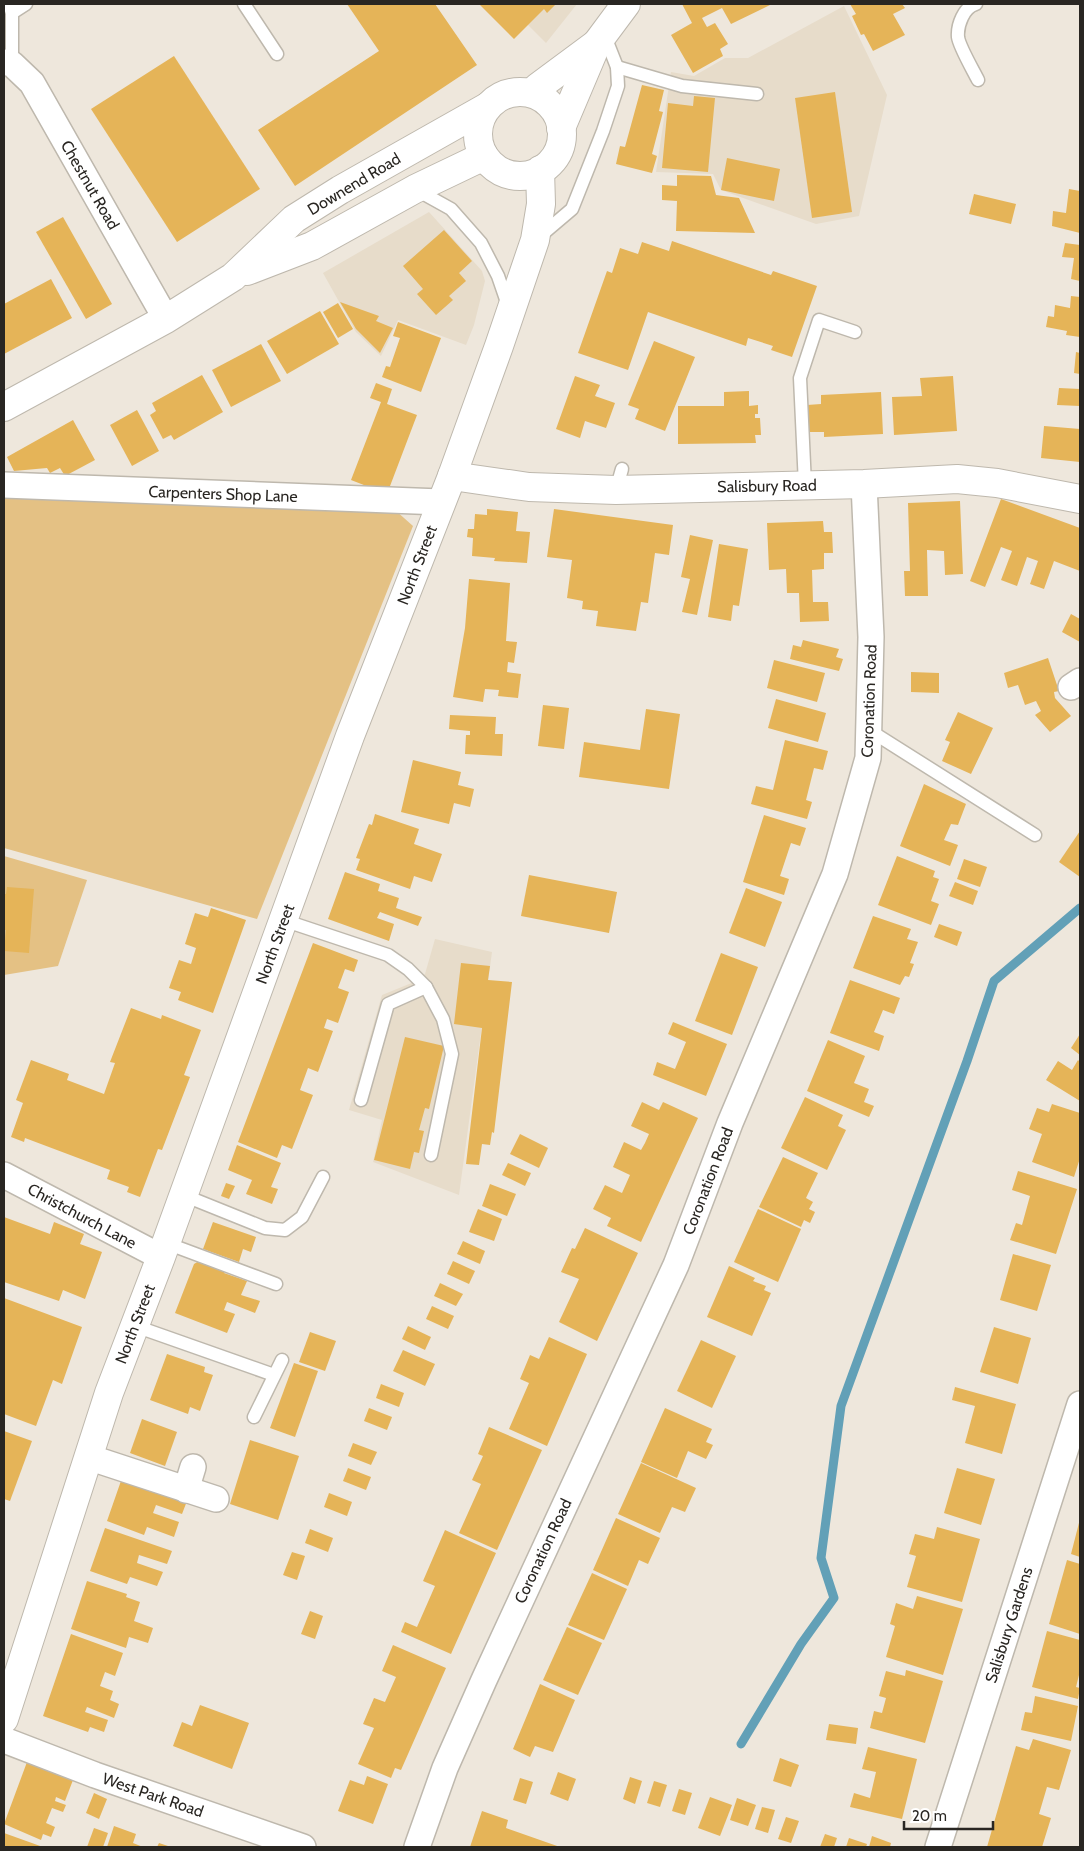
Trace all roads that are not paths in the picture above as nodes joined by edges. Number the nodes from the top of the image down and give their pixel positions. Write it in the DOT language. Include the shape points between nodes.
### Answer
graph roads {
  1 [pos="26,4"];
  2 [pos="244,4"];
  3 [pos="626,4"];
  4 [pos="976,4"];
  5 [pos="11,8"];
  6 [pos="601,38"];
  7 [pos="277,54"];
  8 [pos="7,57"];
  9 [pos="617,67"];
  10 [pos="978,80"];
  11 [pos="532,94"];
  12 [pos="757,94"];
  13 [pos="487,107"];
  14 [pos="561,128"];
  15 [pos="484,156"];
  16 [pos="540,170"];
  17 [pos="415,189"];
  18 [pos="535,240"];
  19 [pos="233,276"];
  20 [pos="510,313"];
  21 [pos="166,319"];
  22 [pos="855,332"];
  23 [pos="4,407"];
  24 [pos="452,476"];
  25 [pos="864,484"];
  26 [pos="4,485"];
  27 [pos="805,485"];
  28 [pos="1080,499"];
  29 [pos="442,502"];
  30 [pos="869,730"];
  31 [pos="1035,835"];
  32 [pos="284,920"];
  33 [pos="426,987"];
  34 [pos="361,1100"];
  35 [pos="431,1155"];
  36 [pos="4,1175"];
  37 [pos="324,1177"];
  38 [pos="184,1195"];
  39 [pos="164,1250"];
  40 [pos="276,1284"];
  41 [pos="134,1326"];
  42 [pos="282,1360"];
  43 [pos="274,1375"];
  44 [pos="1080,1404"];
  45 [pos="254,1417"];
  46 [pos="88,1457"];
  47 [pos="216,1499"];
  48 [pos="4,1719"];
  49 [pos="4,1740"];
  50 [pos="303,1847"];
  51 [pos="417,1847"];
  52 [pos="938,1847"];
  1 -- 5 [label="lane"];
  2 -- 7 [label="lane"];
  3 -- 6 [label="main road"];
  4 -- 10 [label="lane" via="971,5 962,18 958,37"];
  5 -- 8 [label="lane"];
  6 -- 9 [label="lane"];
  6 -- 11 [label="main road"];
  6 -- 14 [label="main road"];
  8 -- 21 [label="street, Chestnut Road" via="32,82"];
  9 -- 12 [label="lane" via="682,86"];
  9 -- 18 [label="lane" via="618,86 604,131 572,209"];
  11 -- 13 [label="main road" via="508,94"];
  11 -- 14 [label="main road" via="552,107"];
  13 -- 15 [label="main road" via="478,131"];
  13 -- 19 [label="main road, Downend Road" via="340,190 294,220"];
  14 -- 16 [label="main road" via="557,152"];
  15 -- 16 [label="main road" via="503,172 528,175"];
  15 -- 17 [label="main road, Downend Road"];
  16 -- 18 [label="main road, North Street" via="541,204"];
  17 -- 19 [label="main road, Downend Road" via="312,246"];
  17 -- 20 [label="lane" via="451,209 481,243 498,276"];
  18 -- 20 [label="main road, North Street"];
  19 -- 21 [label="main road, Downend Road"];
  20 -- 24 [label="main road, North Street"];
  21 -- 23 [label="main road, Downend Road"];
  22 -- 27 [label="lane" via="819,320 800,378"];
  24 -- 27 [label="main road, Salisbury Road" via="529,487 619,479"];
  24 -- 29 [label="main road, North Street"];
  25 -- 27 [label="main road, Salisbury Road"];
  25 -- 28 [label="main road, Salisbury Road" via="958,479"];
  25 -- 30 [label="street, Coronation Road" via="871,637"];
  26 -- 29 [label="street, Carpenters Shop Lane"];
  29 -- 32 [label="main road, North Street" via="350,736"];
  30 -- 31 [label="lane"];
  30 -- 51 [label="street, Coronation Road" via="868,758 835,874 730,1123 676,1265 484,1680 446,1768"];
  32 -- 33 [label="lane" via="388,955"];
  32 -- 38 [label="main road, North Street"];
  33 -- 34 [label="lane" via="388,1004"];
  33 -- 35 [label="lane" via="443,1019 452,1054"];
  36 -- 39 [label="street, Christchurch Lane"];
  37 -- 38 [label="lane" via="302,1217 285,1230 265,1228"];
  38 -- 39 [label="main road, North Street"];
  39 -- 40 [label="lane"];
  39 -- 41 [label="main road, North Street"];
  41 -- 43 [label="lane"];
  41 -- 46 [label="main road, North Street"];
  42 -- 43 [label="lane"];
  43 -- 45 [label="lane"];
  44 -- 52 [label="street, Salisbury Gardens"];
  46 -- 47 [label="street" via="190,1478"];
  46 -- 48 [label="main road, North Street"];
  49 -- 50 [label="street, West Park Road"];
}
